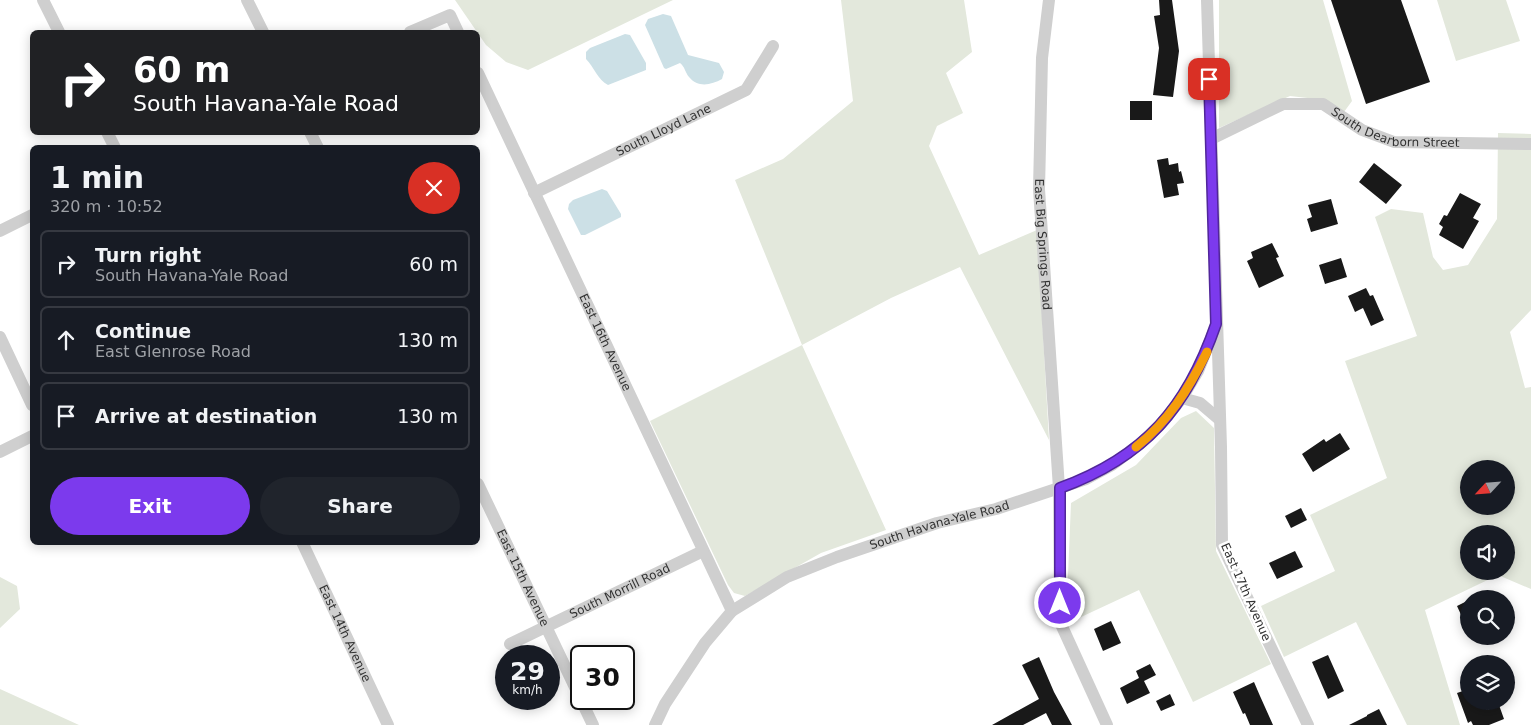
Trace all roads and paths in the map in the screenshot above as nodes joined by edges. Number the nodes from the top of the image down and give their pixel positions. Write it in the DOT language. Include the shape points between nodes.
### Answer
graph roads {
  1 [pos="43,0"];
  2 [pos="248,0"];
  3 [pos="1049,0"];
  4 [pos="1207,0"];
  5 [pos="58,30"];
  6 [pos="262,30"];
  7 [pos="415,30"];
  8 [pos="457,30"];
  9 [pos="773,46"];
  10 [pos="480,77"];
  11 [pos="1211,139"];
  12 [pos="1531,144"];
  13 [pos="534,193"];
  14 [pos="30,216"];
  15 [pos="0,231"];
  16 [pos="1216,324"];
  17 [pos="0,337"];
  18 [pos="1182,398"];
  19 [pos="30,401"];
  20 [pos="1220,420"];
  21 [pos="30,437"];
  22 [pos="0,452"];
  23 [pos="480,488"];
  24 [pos="1060,488"];
  25 [pos="303,545"];
  26 [pos="703,551"];
  27 [pos="732,611"];
  28 [pos="545,626"];
  29 [pos="510,644"];
  30 [pos="388,725"];
  31 [pos="593,725"];
  32 [pos="655,725"];
  33 [pos="1108,725"];
  34 [pos="1308,725"];
  1 -- 5 [label="street"];
  2 -- 6 [label="street"];
  3 -- 24 [label="street, East Big Springs Road" via="1042,58 1039,189"];
  4 -- 11 [label="street, East 17th Avenue"];
  7 -- 8 [label="street" via="450,15"];
  9 -- 13 [label="street, South Lloyd Lane" via="746,90"];
  10 -- 13 [label="street, East 16th Avenue"];
  11 -- 12 [label="street, South Dearborn Street" via="1283,104 1323,104 1362,130 1394,142"];
  11 -- 16 [label="street, East 17th Avenue"];
  13 -- 26 [label="street, East 16th Avenue"];
  14 -- 15 [label="street"];
  16 -- 18 [label="street, South Havana-Yale Road" via="1207,352"];
  16 -- 20 [label="street, East 17th Avenue"];
  17 -- 19 [label="street"];
  18 -- 20 [label="street" via="1200,403"];
  18 -- 24 [label="street, South Havana-Yale Road" via="1161,424 1112,465"];
  20 -- 34 [label="street, East 17th Avenue" via="1222,545"];
  21 -- 22 [label="street"];
  23 -- 28 [label="street, East 15th Avenue"];
  24 -- 27 [label="street, South Havana-Yale Road" via="996,509 937,523 837,557 787,577"];
  24 -- 33 [label="street" via="1060,622"];
  25 -- 30 [label="street, East 14th Avenue"];
  26 -- 27 [label="street, East 16th Avenue"];
  26 -- 28 [label="street, South Morrill Road"];
  27 -- 32 [label="street, South Havana-Yale Road" via="705,642"];
  28 -- 29 [label="street, South Morrill Road"];
  28 -- 31 [label="street, East 15th Avenue"];
}
